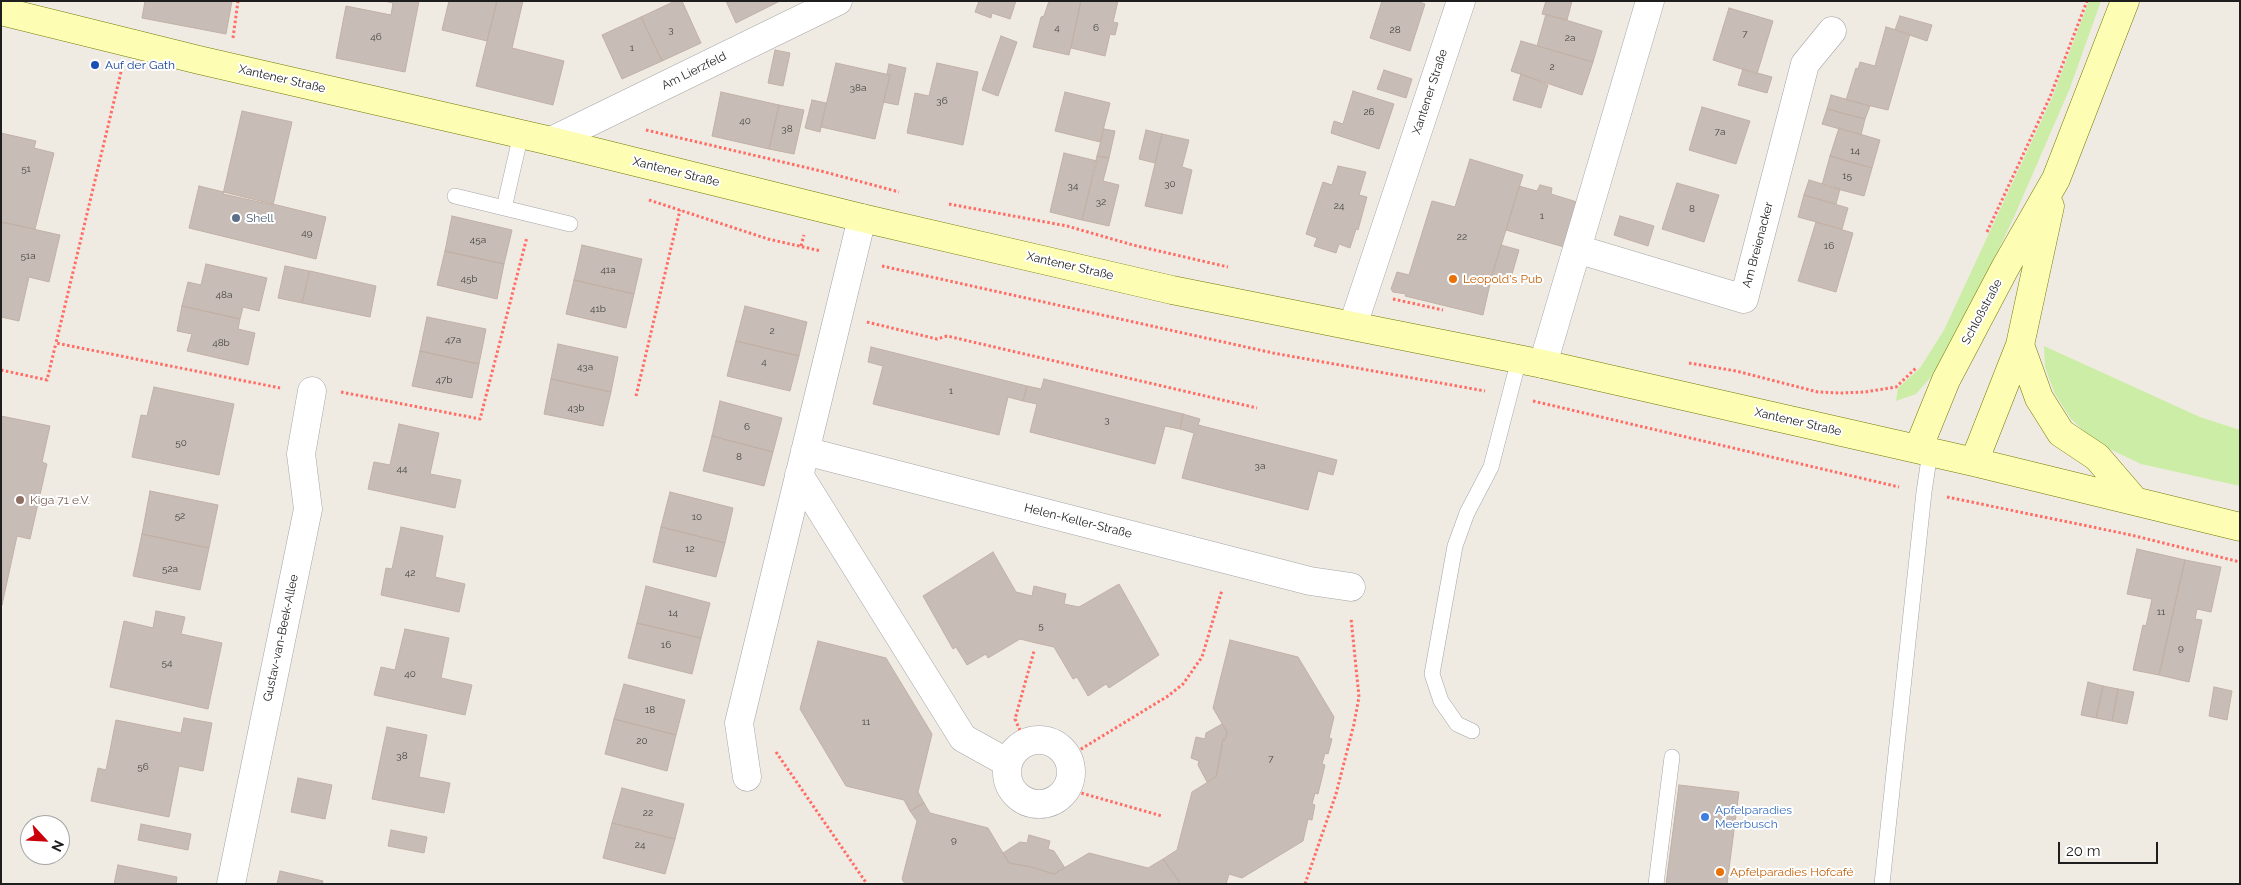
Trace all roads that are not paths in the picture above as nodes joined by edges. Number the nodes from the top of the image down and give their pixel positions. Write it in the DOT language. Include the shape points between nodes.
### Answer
graph roads {
  1 [pos="838,1"];
  2 [pos="1461,1"];
  3 [pos="1650,1"];
  4 [pos="2125,1"];
  5 [pos="1,11"];
  6 [pos="1832,31"];
  7 [pos="521,134"];
  8 [pos="551,141"];
  9 [pos="2056,179"];
  10 [pos="455,196"];
  11 [pos="504,208"];
  12 [pos="862,218"];
  13 [pos="570,224"];
  14 [pos="1576,249"];
  15 [pos="1353,325"];
  16 [pos="2020,345"];
  17 [pos="1531,361"];
  18 [pos="312,391"];
  19 [pos="1924,451"];
  20 [pos="1974,462"];
  21 [pos="802,463"];
  22 [pos="2134,500"];
  23 [pos="2240,527"];
  24 [pos="1351,587"];
  25 [pos="1472,731"];
  26 [pos="1672,757"];
  27 [pos="1008,763"];
  28 [pos="748,777"];
  29 [pos="231,884"];
  30 [pos="1656,884"];
  31 [pos="1882,884"];
  1 -- 8 [label="street, Am Lierzfeld"];
  2 -- 15 [label="street, Xantener Straße"];
  3 -- 14 [label="street"];
  4 -- 9 [label="main road, Schloßstraße"];
  5 -- 7 [label="main road, Xantener Straße"];
  6 -- 14 [label="street, Am Breienacker" via="1805,64 1744,299"];
  7 -- 8 [label="main road, Xantener Straße"];
  7 -- 11 [label="lane"];
  8 -- 12 [label="main road, Xantener Straße"];
  9 -- 16 [label="main road, Schloßstraße"];
  9 -- 19 [label="main road, Schloßstraße" via="1946,380"];
  10 -- 11 [label="lane"];
  11 -- 13 [label="lane"];
  12 -- 15 [label="main road, Xantener Straße" via="1172,290"];
  12 -- 21 [label="street"];
  14 -- 17 [label="street"];
  15 -- 17 [label="main road, Xantener Straße"];
  16 -- 20 [label="main road, Schloßstraße"];
  16 -- 22 [label="main road" via="2038,398 2061,433 2098,457"];
  17 -- 19 [label="main road, Xantener Straße"];
  17 -- 25 [label="lane" via="1510,396 1491,467 1466,513 1455,546 1432,674 1446,709 1457,724"];
  18 -- 29 [label="street, Gustav-van-Beek-Allee" via="301,454 308,508"];
  19 -- 20 [label="main road, Xantener Straße"];
  19 -- 31 [label="lane" via="1924,492"];
  20 -- 22 [label="main road, Xantener Straße"];
  21 -- 24 [label="street, Helen-Keller-Straße" via="1310,581"];
  21 -- 27 [label="street" via="962,738"];
  21 -- 28 [label="street" via="739,723"];
  22 -- 23 [label="main road, Xantener Straße"];
  26 -- 30 [label="lane"];
  27 -- 27 [label="street" via="1010,756 1026,742 1039,739 1051,742 1068,757 1071,776 1067,789 1059,798 1045,804 1030,803 1012,790 1007,780"];
}
